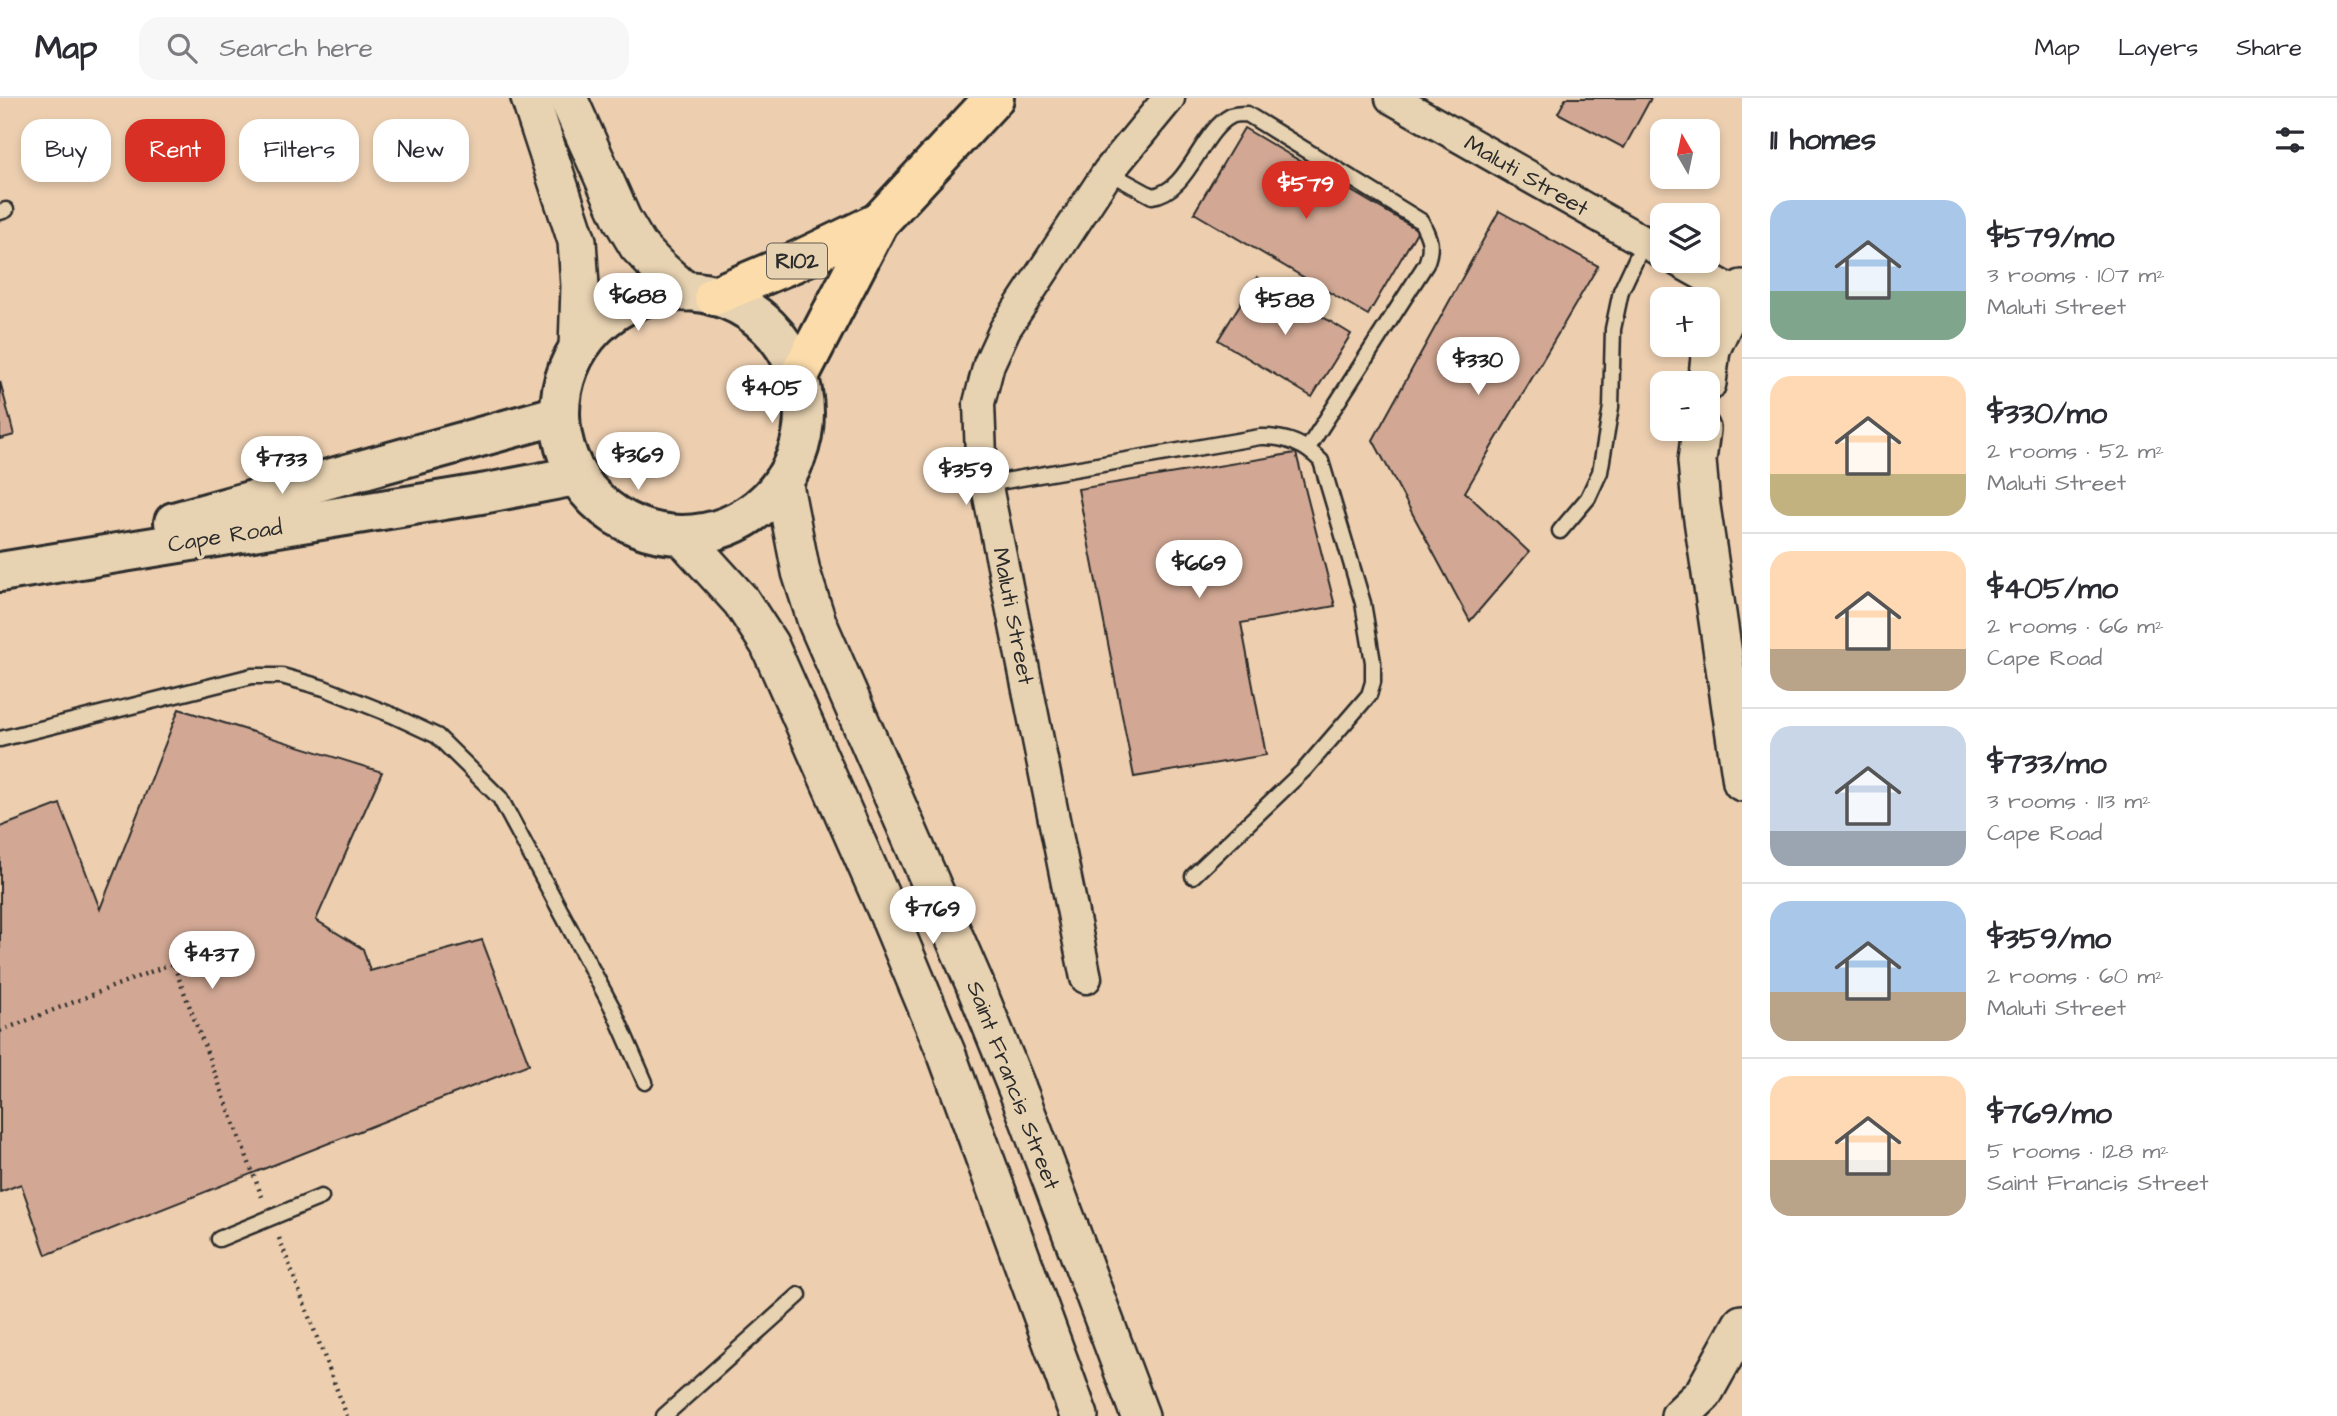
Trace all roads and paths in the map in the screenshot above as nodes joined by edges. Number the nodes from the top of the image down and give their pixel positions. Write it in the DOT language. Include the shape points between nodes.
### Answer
graph roads {
  1 [pos="530,98"];
  2 [pos="569,98"];
  3 [pos="994,98"];
  4 [pos="1169,98"];
  5 [pos="1391,98"];
  6 [pos="1108,172"];
  7 [pos="879,222"];
  8 [pos="1650,245"];
  9 [pos="1650,251"];
  10 [pos="1702,273"];
  11 [pos="1740,292"];
  12 [pos="700,294"];
  13 [pos="578,349"];
  14 [pos="1709,371"];
  15 [pos="799,376"];
  16 [pos="559,415"];
  17 [pos="1699,441"];
  18 [pos="1308,447"];
  19 [pos="575,476"];
  20 [pos="783,480"];
  21 [pos="987,484"];
  22 [pos="1560,531"];
  23 [pos="681,535"];
  24 [pos="0,571"];
  25 [pos="0,739"];
  26 [pos="1742,782"];
  27 [pos="1193,876"];
  28 [pos="1086,978"];
  29 [pos="0,1031"];
  30 [pos="645,1082"];
  31 [pos="321,1197"];
  32 [pos="271,1218"];
  33 [pos="219,1239"];
  34 [pos="799,1295"];
  35 [pos="1742,1324"];
  36 [pos="347,1416"];
  37 [pos="664,1416"];
  38 [pos="1079,1416"];
  39 [pos="1140,1416"];
  40 [pos="1680,1416"];
  1 -- 13 [label="street" via="577,242"];
  2 -- 12 [label="street" via="638,246 657,266"];
  3 -- 7 [label="main road, R102"];
  4 -- 6 [label="street, Maluti Street"];
  5 -- 8 [label="street, Maluti Street"];
  6 -- 18 [label="lane" via="1152,196 1167,192 1217,129 1231,116 1247,114 1421,221 1431,239 1426,264"];
  6 -- 21 [label="street, Maluti Street" via="1005,329 989,364 979,403"];
  7 -- 12 [label="main road, R102" via="795,262"];
  7 -- 15 [label="main road, R102"];
  9 -- 22 [label="lane" via="1621,290 1600,472 1588,498"];
  10 -- 11 [label="street"];
  11 -- 14 [label="street" via="1712,349"];
  12 -- 13 [label="main road, R102" via="662,292 629,303 600,322"];
  12 -- 15 [label="main road, R102" via="731,300 761,319 784,345"];
  13 -- 16 [label="main road, R102" via="564,381"];
  15 -- 20 [label="main road, R102" via="804,413 799,448"];
  16 -- 19 [label="main road, R102"];
  16 -- 24 [label="main road, Cape Road"];
  17 -- 26 [label="street" via="1701,506"];
  18 -- 21 [label="lane" via="1276,436 1260,437"];
  18 -- 27 [label="lane" via="1321,461 1363,603 1373,682 1369,695 1305,769"];
  19 -- 23 [label="main road, R102" via="612,512 649,530"];
  19 -- 24 [label="main road, Cape Road"];
  20 -- 23 [label="main road, R102" via="759,507 727,528"];
  20 -- 39 [label="street, Saint Francis Street" via="801,572 817,622 1020,1096"];
  21 -- 28 [label="street, Maluti Street"];
  23 -- 38 [label="street" via="741,601 769,644 947,1055"];
  25 -- 30 [label="lane" via="252,676 282,676 324,688 437,736 500,798 613,1009"];
  29 -- 32 [label="path" via="173,963"];
  31 -- 32 [label="lane"];
  32 -- 33 [label="lane"];
  32 -- 36 [label="path"];
  34 -- 37 [label="lane"];
  35 -- 40 [label="street" via="1703,1394"];
}
